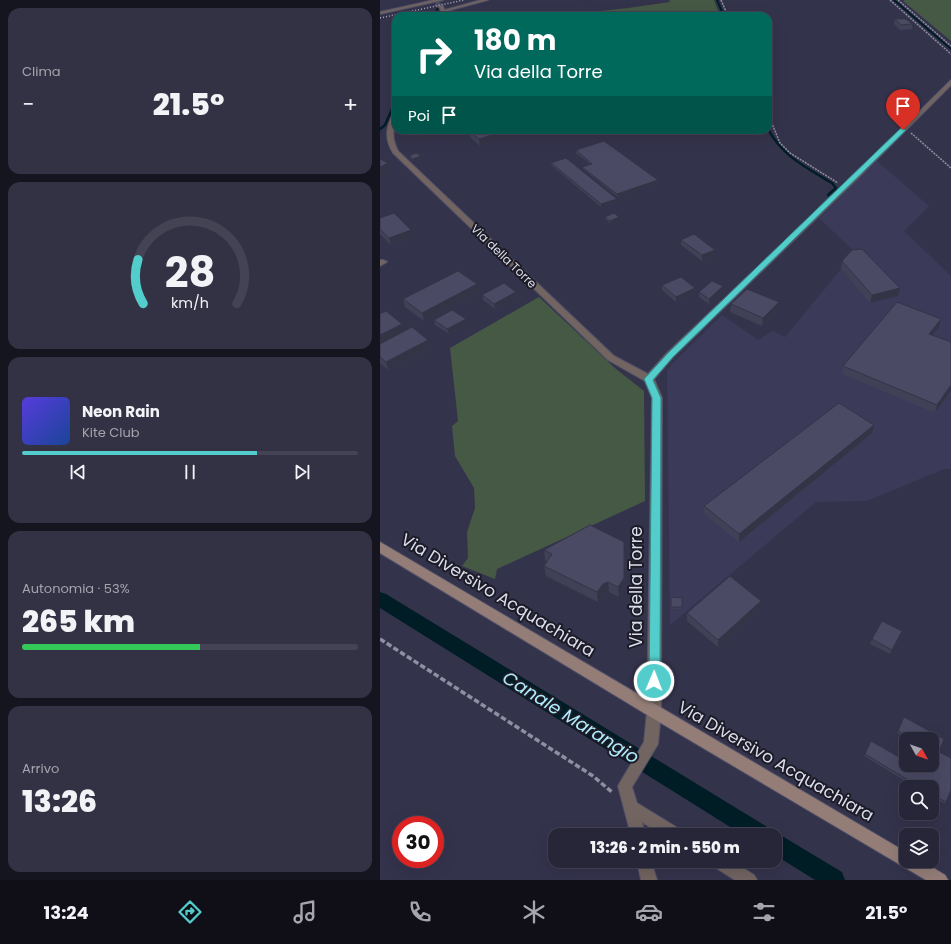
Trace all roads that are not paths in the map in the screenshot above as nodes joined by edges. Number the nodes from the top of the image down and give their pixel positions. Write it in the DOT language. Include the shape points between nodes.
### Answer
graph roads {
  1 [pos="486,0"];
  2 [pos="439,6"];
  3 [pos="380,13"];
  4 [pos="951,82"];
  5 [pos="392,124"];
  6 [pos="649,379"];
  7 [pos="380,547"];
  8 [pos="654,712"];
  9 [pos="632,808"];
  10 [pos="636,828"];
  11 [pos="665,828"];
  12 [pos="899,855"];
  13 [pos="646,868"];
  14 [pos="729,868"];
  15 [pos="920,868"];
  16 [pos="649,880"];
  17 [pos="749,880"];
  18 [pos="940,880"];
  1 -- 2 [label="lane"];
  2 -- 3 [label="street"];
  4 -- 6 [label="street" via="670,355"];
  5 -- 6 [label="street, Via della Torre" via="389,139 395,152 611,358"];
  6 -- 8 [label="street, Via della Torre" via="657,398"];
  7 -- 8 [label="main road, Via Diversivo Acquachiara"];
  8 -- 9 [label="street, Via della Torre" via="651,744 620,790"];
  8 -- 12 [label="main road, Via Diversivo Acquachiara"];
  9 -- 10 [label="street"];
  9 -- 11 [label="street"];
  13 -- 16 [label="street"];
  14 -- 17 [label="street"];
  15 -- 18 [label="main road, Via Diversivo Acquachiara"];
}
